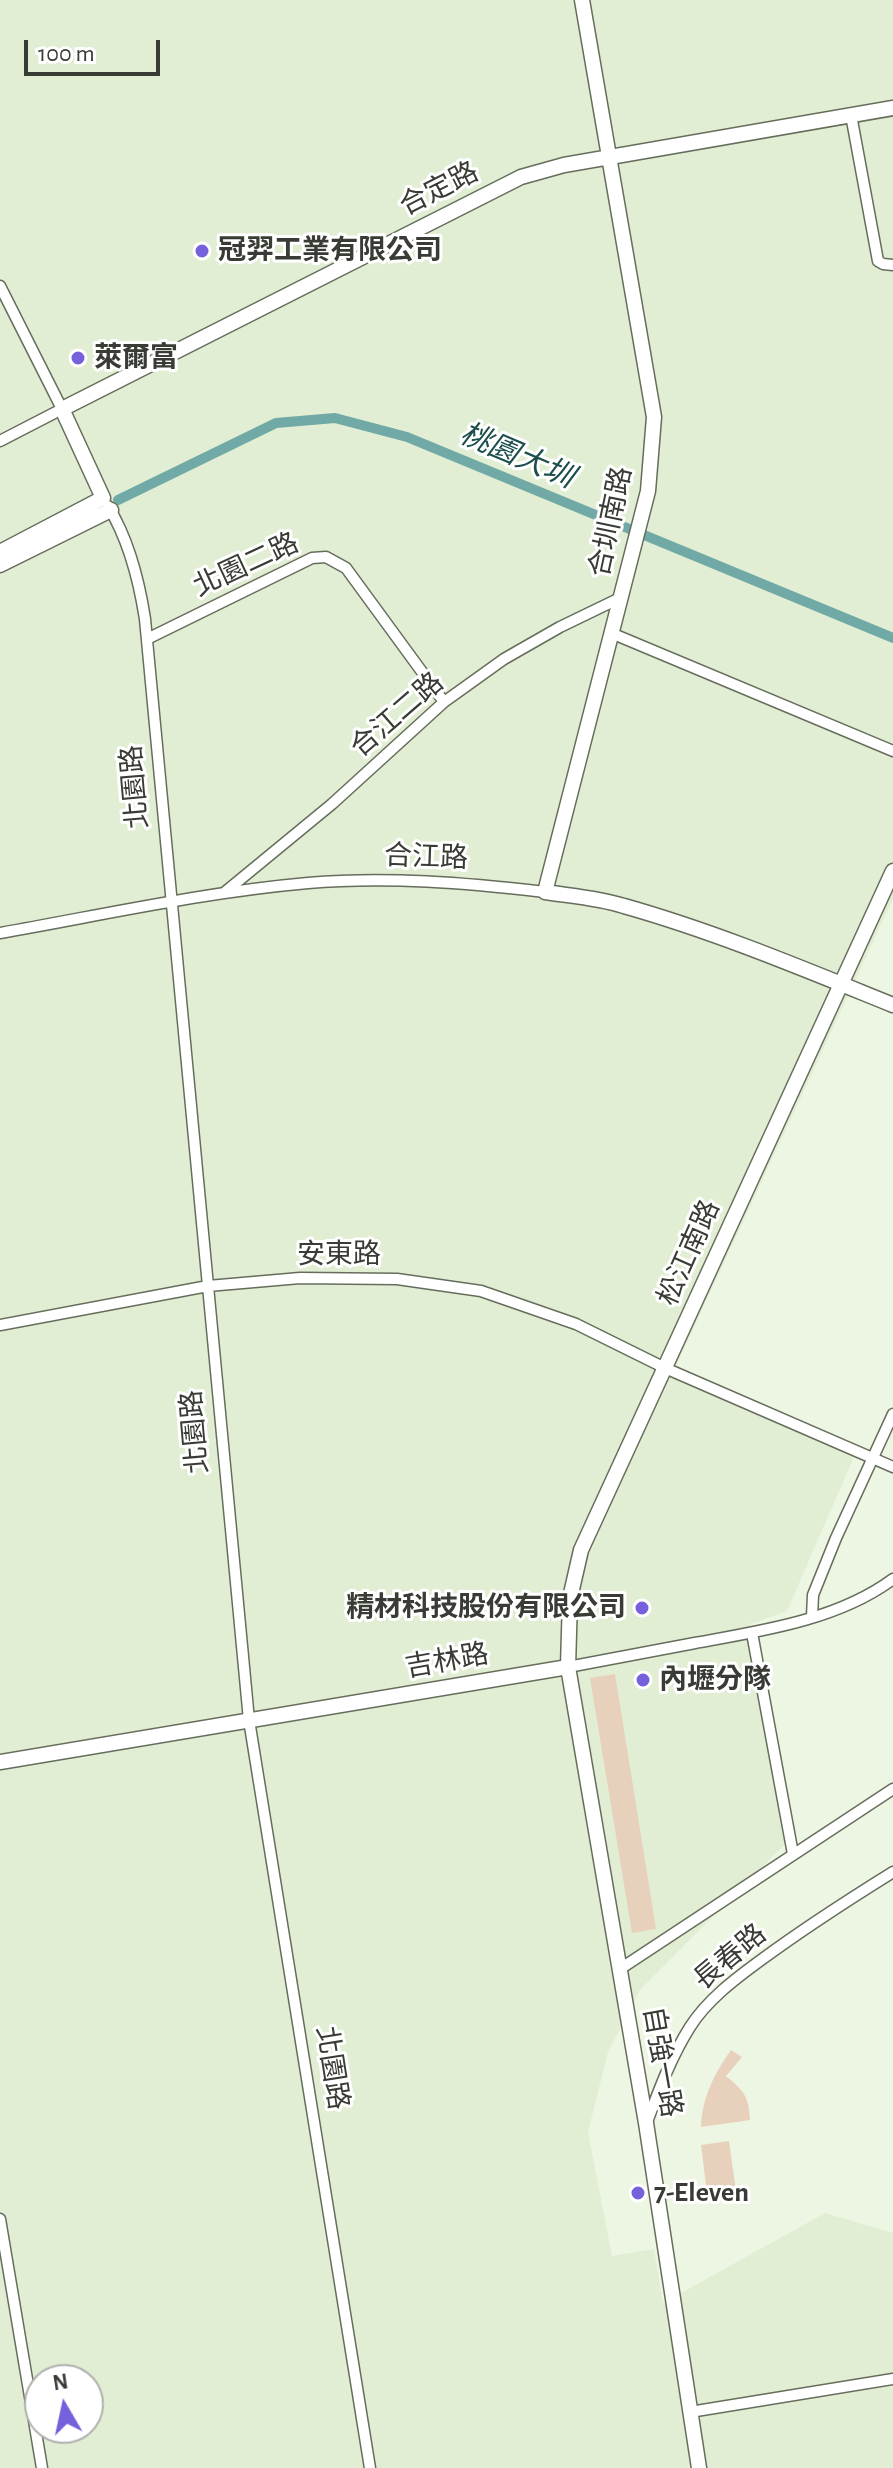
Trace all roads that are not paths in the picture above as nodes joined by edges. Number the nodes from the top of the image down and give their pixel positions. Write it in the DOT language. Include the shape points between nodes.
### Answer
graph roads {
  1 [pos="582,0"];
  2 [pos="893,108"];
  3 [pos="851,115"];
  4 [pos="608,158"];
  5 [pos="893,265"];
  6 [pos="0,286"];
  7 [pos="62,409"];
  8 [pos="0,441"];
  9 [pos="107,504"];
  10 [pos="0,552"];
  11 [pos="0,565"];
  12 [pos="620,598"];
  13 [pos="611,633"];
  14 [pos="147,639"];
  15 [pos="444,702"];
  16 [pos="893,751"];
  17 [pos="893,871"];
  18 [pos="545,892"];
  19 [pos="224,894"];
  20 [pos="173,903"];
  21 [pos="0,933"];
  22 [pos="841,982"];
  23 [pos="893,1005"];
  24 [pos="208,1286"];
  25 [pos="0,1325"];
  26 [pos="665,1368"];
  27 [pos="893,1414"];
  28 [pos="873,1458"];
  29 [pos="893,1467"];
  30 [pos="893,1579"];
  31 [pos="812,1617"];
  32 [pos="752,1633"];
  33 [pos="568,1667"];
  34 [pos="249,1720"];
  35 [pos="0,1762"];
  36 [pos="893,1789"];
  37 [pos="793,1854"];
  38 [pos="893,1872"];
  39 [pos="620,1969"];
  40 [pos="646,2123"];
  41 [pos="0,2219"];
  42 [pos="893,2379"];
  43 [pos="690,2412"];
  44 [pos="369,2464"];
  45 [pos="42,2468"];
  46 [pos="699,2468"];
  1 -- 4 [label="street, 合圳南路"];
  2 -- 3 [label="street, 合定路"];
  3 -- 4 [label="street, 合定路"];
  3 -- 5 [label="street" via="878,261"];
  4 -- 7 [label="street, 合定路" via="521,177"];
  4 -- 12 [label="street, 合圳南路" via="654,417 648,491"];
  6 -- 7 [label="street"];
  7 -- 8 [label="street, 合定路"];
  7 -- 9 [label="street, 北園路"];
  9 -- 10 [label="street"];
  9 -- 11 [label="street"];
  9 -- 14 [label="street, 北園路" via="140,587"];
  12 -- 13 [label="street, 合圳南路"];
  12 -- 15 [label="street, 合江二路" via="504,659"];
  13 -- 16 [label="street"];
  13 -- 18 [label="street, 合圳南路"];
  14 -- 15 [label="street, 北園二路" via="312,558 326,557 346,568"];
  14 -- 20 [label="street, 北園路"];
  15 -- 19 [label="street, 合江二路"];
  17 -- 22 [label="street, 松江南路"];
  18 -- 19 [label="street, 合江路" via="451,881 357,881"];
  18 -- 22 [label="street, 合江路" via="621,905"];
  19 -- 20 [label="street, 合江路"];
  20 -- 21 [label="street, 合江路"];
  20 -- 24 [label="street, 北園路"];
  22 -- 23 [label="street, 合江路"];
  22 -- 26 [label="street, 松江南路"];
  24 -- 25 [label="street, 安東路"];
  24 -- 26 [label="street, 安東路" via="300,1278 397,1279 481,1291 576,1324"];
  24 -- 34 [label="street, 北園路"];
  26 -- 28 [label="street, 安東路"];
  26 -- 33 [label="street, 松江南路" via="581,1550 570,1598"];
  27 -- 28 [label="street"];
  28 -- 29 [label="street, 安東路"];
  28 -- 31 [label="street" via="813,1595"];
  30 -- 31 [label="street, 吉林路"];
  31 -- 32 [label="street, 吉林路"];
  32 -- 33 [label="street, 吉林路"];
  32 -- 37 [label="street"];
  33 -- 34 [label="street, 吉林路"];
  33 -- 39 [label="street, 自強一路"];
  34 -- 35 [label="street, 吉林路"];
  34 -- 44 [label="street, 北園路"];
  36 -- 37 [label="street"];
  37 -- 39 [label="street"];
  38 -- 40 [label="street, 長春路" via="793,1936 710,2003 690,2026"];
  39 -- 40 [label="street, 自強一路"];
  40 -- 43 [label="street, 自強一路"];
  41 -- 45 [label="street"];
  42 -- 43 [label="street"];
  43 -- 46 [label="street, 自強一路"];
}
